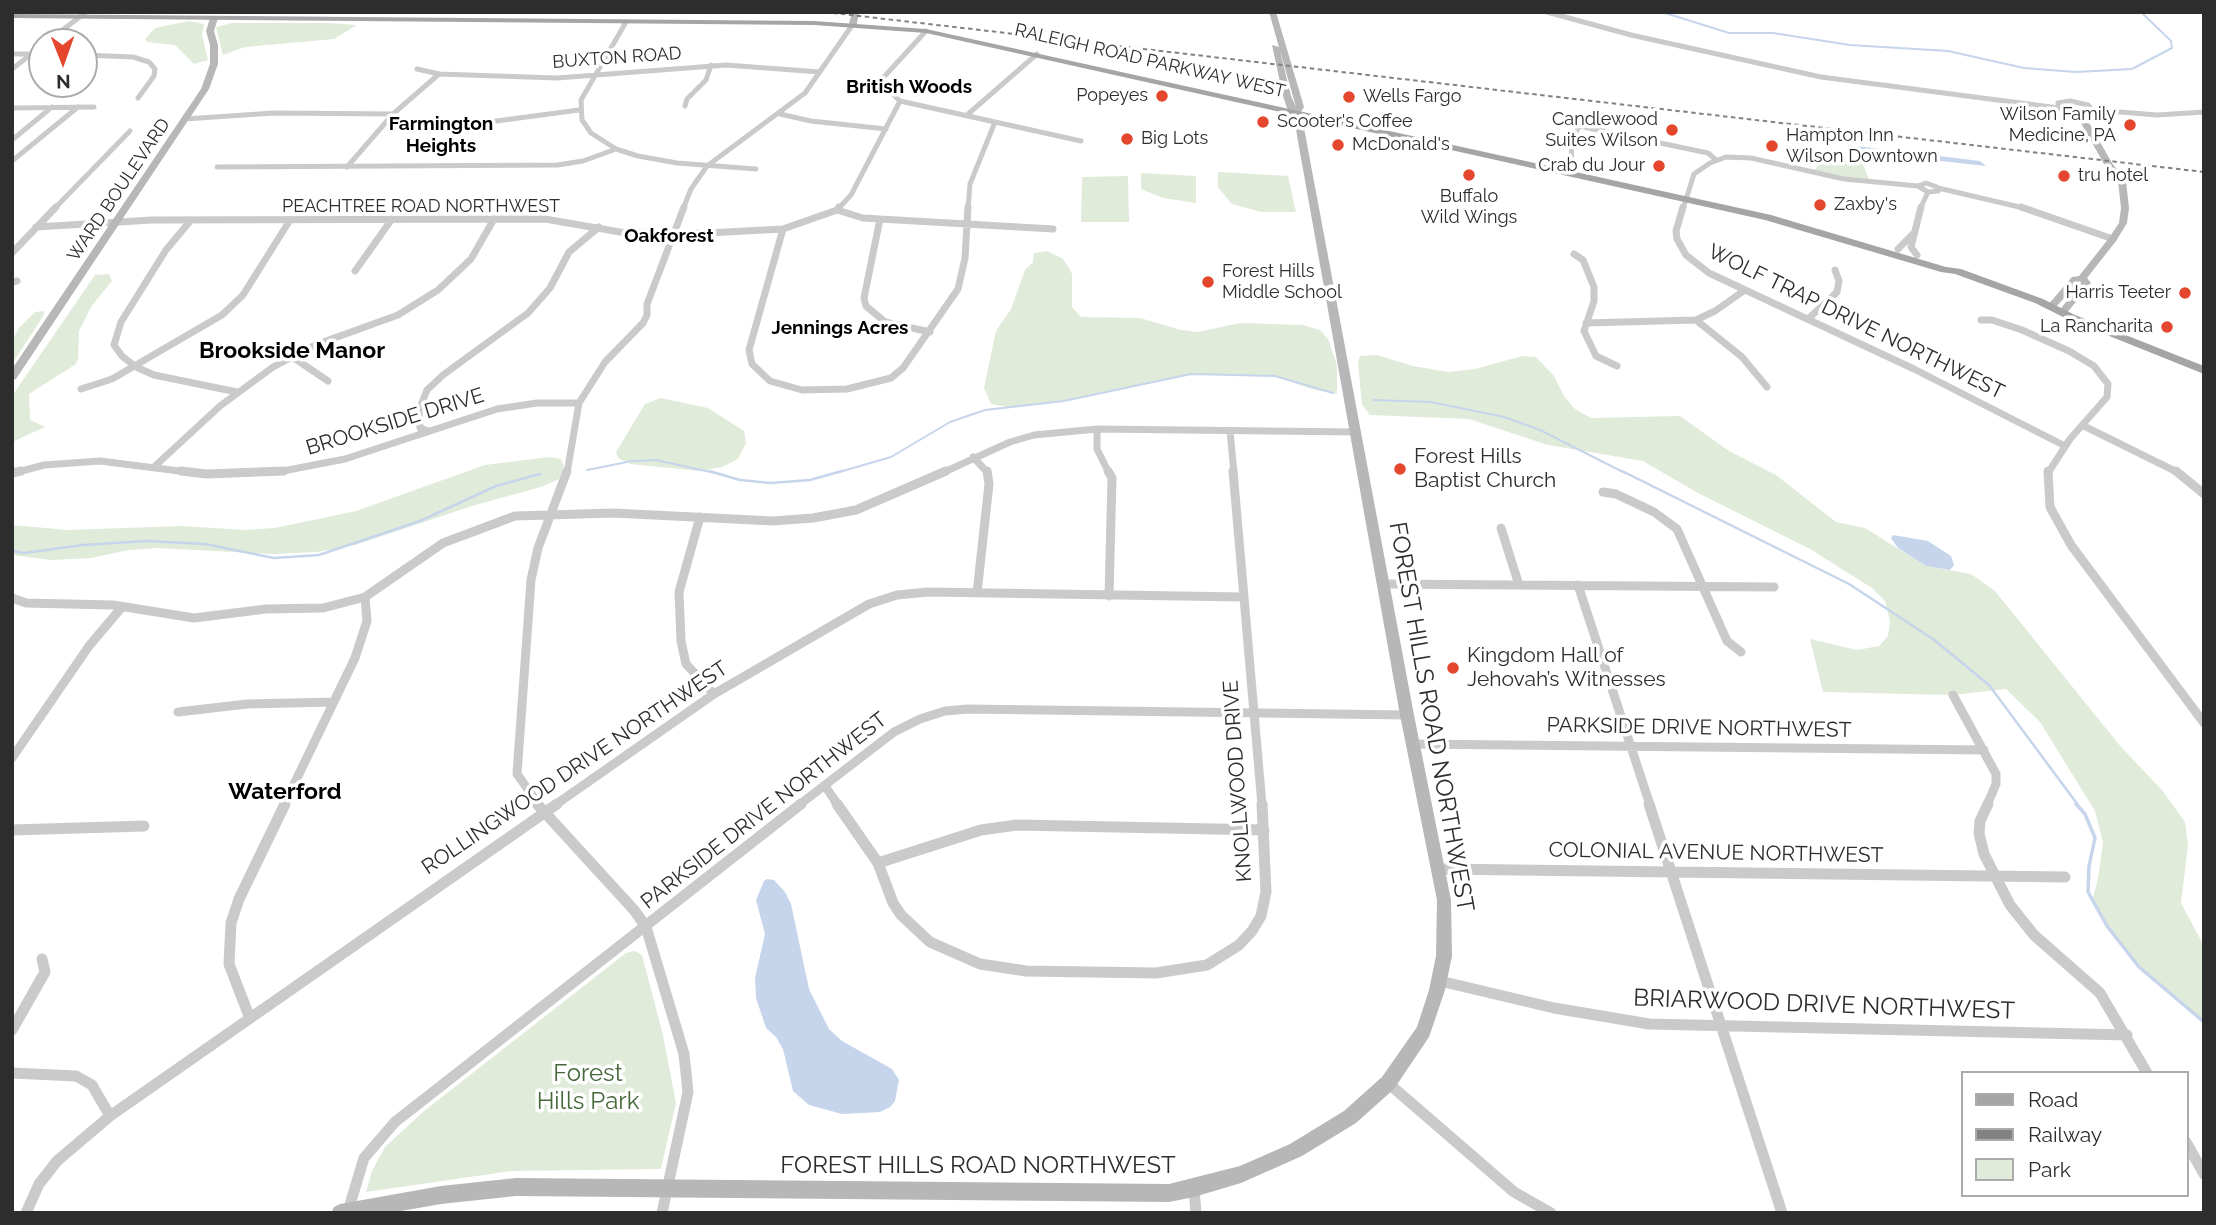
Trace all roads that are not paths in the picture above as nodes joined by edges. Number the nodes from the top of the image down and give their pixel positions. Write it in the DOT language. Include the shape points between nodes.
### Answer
graph roads {
  1 [pos="856,12"];
  2 [pos="1270,12"];
  3 [pos="1547,12"];
  4 [pos="83,15"];
  5 [pos="217,15"];
  6 [pos="12,16"];
  7 [pos="626,22"];
  8 [pos="853,24"];
  9 [pos="66,28"];
  10 [pos="926,31"];
  11 [pos="1037,54"];
  12 [pos="28,56"];
  13 [pos="98,56"];
  14 [pos="710,65"];
  15 [pos="12,69"];
  16 [pos="417,69"];
  17 [pos="820,72"];
  18 [pos="439,74"];
  19 [pos="592,77"];
  20 [pos="138,98"];
  21 [pos="900,101"];
  22 [pos="685,106"];
  23 [pos="52,107"];
  24 [pos="78,107"];
  25 [pos="94,107"];
  26 [pos="12,108"];
  27 [pos="2059,108"];
  28 [pos="579,110"];
  29 [pos="2095,110"];
  30 [pos="2204,111"];
  31 [pos="1297,112"];
  32 [pos="393,114"];
  33 [pos="780,114"];
  34 [pos="967,115"];
  35 [pos="2081,117"];
  36 [pos="185,119"];
  37 [pos="995,122"];
  38 [pos="481,123"];
  39 [pos="886,128"];
  40 [pos="130,131"];
  41 [pos="12,140"];
  42 [pos="1081,141"];
  43 [pos="616,149"];
  44 [pos="1716,160"];
  45 [pos="12,161"];
  46 [pos="707,166"];
  47 [pos="217,167"];
  48 [pos="347,167"];
  49 [pos="756,169"];
  50 [pos="1568,172"];
  51 [pos="1918,186"];
  52 [pos="1938,188"];
  53 [pos="1928,192"];
  54 [pos="1686,199"];
  55 [pos="837,210"];
  56 [pos="1767,217"];
  57 [pos="391,219"];
  58 [pos="494,219"];
  59 [pos="880,219"];
  60 [pos="191,220"];
  61 [pos="290,220"];
  62 [pos="116,222"];
  63 [pos="968,223"];
  64 [pos="599,227"];
  65 [pos="36,228"];
  66 [pos="783,229"];
  67 [pos="1053,229"];
  68 [pos="675,233"];
  69 [pos="1913,234"];
  70 [pos="2113,239"];
  71 [pos="1898,249"];
  72 [pos="12,253"];
  73 [pos="1574,254"];
  74 [pos="1917,255"];
  75 [pos="1836,270"];
  76 [pos="355,271"];
  77 [pos="1957,271"];
  78 [pos="1745,290"];
  79 [pos="2059,309"];
  80 [pos="1808,319"];
  81 [pos="1696,320"];
  82 [pos="1981,320"];
  83 [pos="1586,323"];
  84 [pos="930,332"];
  85 [pos="291,356"];
  86 [pos="1617,366"];
  87 [pos="136,367"];
  88 [pos="2204,369"];
  89 [pos="12,377"];
  90 [pos="328,381"];
  91 [pos="1767,387"];
  92 [pos="80,389"];
  93 [pos="237,392"];
  94 [pos="579,403"];
  95 [pos="2084,426"];
  96 [pos="1097,429"];
  97 [pos="1230,431"];
  98 [pos="429,432"];
  99 [pos="1356,432"];
  100 [pos="2065,446"];
  101 [pos="974,457"];
  102 [pos="153,467"];
  103 [pos="12,473"];
  104 [pos="1603,492"];
  105 [pos="2204,494"];
  106 [pos="551,513"];
  107 [pos="700,517"];
  108 [pos="1501,528"];
  109 [pos="1384,584"];
  110 [pos="1519,585"];
  111 [pos="1578,585"];
  112 [pos="1703,586"];
  113 [pos="1774,587"];
  114 [pos="977,593"];
  115 [pos="1109,596"];
  116 [pos="365,597"];
  117 [pos="1243,597"];
  118 [pos="12,598"];
  119 [pos="122,607"];
  120 [pos="1741,652"];
  121 [pos="714,694"];
  122 [pos="1953,695"];
  123 [pos="334,702"];
  124 [pos="178,712"];
  125 [pos="1253,712"];
  126 [pos="1407,715"];
  127 [pos="2204,723"];
  128 [pos="1413,744"];
  129 [pos="1633,747"];
  130 [pos="1984,750"];
  131 [pos="12,758"];
  132 [pos="825,786"];
  133 [pos="545,810"];
  134 [pos="144,826"];
  135 [pos="12,830"];
  136 [pos="1264,830"];
  137 [pos="878,863"];
  138 [pos="1438,869"];
  139 [pos="1671,870"];
  140 [pos="1994,877"];
  141 [pos="2065,877"];
  142 [pos="646,926"];
  143 [pos="42,959"];
  144 [pos="1440,981"];
  145 [pos="249,1016"];
  146 [pos="1721,1026"];
  147 [pos="12,1030"];
  148 [pos="2127,1035"];
  149 [pos="2146,1071"];
  150 [pos="12,1073"];
  151 [pos="1388,1083"];
  152 [pos="110,1116"];
  153 [pos="2188,1146"];
  154 [pos="2204,1174"];
  155 [pos="667,1187"];
  156 [pos="1194,1188"];
  157 [pos="344,1212"];
  158 [pos="26,1213"];
  159 [pos="662,1213"];
  160 [pos="1196,1213"];
  161 [pos="1551,1213"];
  162 [pos="1782,1213"];
  1 -- 8 [label="street"];
  2 -- 31 [label="main road, FOREST HILLS ROAD NORTHWEST" via="1287,96"];
  3 -- 27 [label="street" via="1821,77"];
  4 -- 5 [label="main road, RALEIGH ROAD PARKWAY WEST"];
  4 -- 6 [label="main road, RALEIGH ROAD PARKWAY WEST"];
  4 -- 9 [label="street"];
  5 -- 7 [label="main road, RALEIGH ROAD PARKWAY WEST"];
  5 -- 36 [label="main road, WARD BOULEVARD" via="210,25 213,71"];
  7 -- 8 [label="main road, RALEIGH ROAD PARKWAY WEST"];
  7 -- 19 [label="street"];
  8 -- 10 [label="main road, RALEIGH ROAD PARKWAY WEST"];
  8 -- 17 [label="street"];
  10 -- 11 [label="main road, RALEIGH ROAD PARKWAY WEST"];
  10 -- 21 [label="street" via="883,78 883,85"];
  11 -- 31 [label="main road, RALEIGH ROAD PARKWAY WEST"];
  11 -- 34 [label="street"];
  12 -- 15 [label="street"];
  13 -- 20 [label="street" via="149,62 154,76"];
  14 -- 17 [label="street, BUXTON ROAD"];
  14 -- 19 [label="street, BUXTON ROAD"];
  14 -- 22 [label="street" via="706,80"];
  16 -- 18 [label="street, BUXTON ROAD"];
  17 -- 33 [label="street"];
  18 -- 19 [label="street, BUXTON ROAD"];
  18 -- 32 [label="street"];
  19 -- 28 [label="street"];
  21 -- 34 [label="street"];
  21 -- 39 [label="street"];
  23 -- 24 [label="street"];
  23 -- 26 [label="street"];
  23 -- 41 [label="street"];
  24 -- 25 [label="street"];
  24 -- 45 [label="street"];
  27 -- 29 [label="street" via="2058,103 2070,100"];
  27 -- 35 [label="street"];
  28 -- 38 [label="street"];
  28 -- 43 [label="street" via="591,133"];
  29 -- 30 [label="street" via="2157,115"];
  29 -- 35 [label="street" via="2091,116"];
  31 -- 50 [label="main road, RALEIGH ROAD PARKWAY WEST"];
  31 -- 99 [label="main road, FOREST HILLS ROAD NORTHWEST"];
  32 -- 36 [label="street" via="274,113"];
  32 -- 48 [label="street"];
  33 -- 39 [label="street"];
  33 -- 46 [label="street"];
  34 -- 37 [label="street"];
  35 -- 70 [label="main road" via="2115,186 2122,191 2126,208"];
  36 -- 62 [label="main road, WARD BOULEVARD"];
  37 -- 42 [label="street"];
  37 -- 63 [label="street" via="970,184"];
  39 -- 55 [label="street"];
  40 -- 65 [label="street"];
  43 -- 46 [label="street"];
  43 -- 48 [label="street" via="558,165"];
  44 -- 50 [label="street" via="1708,153 1579,126 1571,143"];
  44 -- 51 [label="street" via="1751,158 1844,179"];
  44 -- 54 [label="street, WOLF TRAP DRIVE NORTHWEST" via="1694,174"];
  46 -- 49 [label="street"];
  46 -- 68 [label="street" via="691,189"];
  47 -- 48 [label="street"];
  50 -- 54 [label="main road, RALEIGH ROAD PARKWAY WEST"];
  51 -- 52 [label="street" via="1926,183"];
  51 -- 53 [label="street"];
  52 -- 53 [label="street"];
  52 -- 70 [label="street" via="2027,209"];
  53 -- 69 [label="street"];
  54 -- 56 [label="main road, RALEIGH ROAD PARKWAY WEST"];
  54 -- 78 [label="street, WOLF TRAP DRIVE NORTHWEST" via="1676,231 1686,255 1709,273"];
  55 -- 59 [label="street"];
  55 -- 66 [label="street, PEACHTREE ROAD NORTHWEST"];
  56 -- 71 [label="main road, RALEIGH ROAD PARKWAY WEST"];
  56 -- 77 [label="main road, RALEIGH ROAD PARKWAY WEST"];
  57 -- 58 [label="street, PEACHTREE ROAD NORTHWEST"];
  57 -- 61 [label="street, PEACHTREE ROAD NORTHWEST"];
  57 -- 76 [label="street"];
  58 -- 64 [label="street, PEACHTREE ROAD NORTHWEST" via="563,220"];
  58 -- 85 [label="street" via="463,268 412,309"];
  59 -- 63 [label="street"];
  59 -- 84 [label="street" via="866,306 885,322"];
  60 -- 61 [label="street, PEACHTREE ROAD NORTHWEST"];
  60 -- 62 [label="street, PEACHTREE ROAD NORTHWEST"];
  60 -- 87 [label="street" via="166,250 118,329 114,345"];
  61 -- 87 [label="street" via="243,295 228,310"];
  62 -- 65 [label="street, PEACHTREE ROAD NORTHWEST"];
  62 -- 89 [label="main road, WARD BOULEVARD"];
  63 -- 67 [label="street"];
  63 -- 84 [label="street" via="961,279"];
  64 -- 68 [label="street, PEACHTREE ROAD NORTHWEST"];
  64 -- 98 [label="street" via="569,252 550,288 528,313 427,390 419,410 420,428"];
  65 -- 72 [label="street"];
  66 -- 68 [label="street, PEACHTREE ROAD NORTHWEST"];
  66 -- 84 [label="street" via="749,350 751,363 763,376 802,390 876,384 901,371"];
  68 -- 94 [label="street" via="643,323 599,370"];
  69 -- 71 [label="street"];
  69 -- 74 [label="street" via="1911,247"];
  70 -- 79 [label="main road" via="2082,278 2086,283"];
  71 -- 74 [label="main road, RALEIGH ROAD PARKWAY WEST"];
  73 -- 83 [label="street" via="1583,260 1594,287"];
  74 -- 77 [label="main road, RALEIGH ROAD PARKWAY WEST"];
  75 -- 80 [label="street" via="1838,292"];
  77 -- 79 [label="main road, RALEIGH ROAD PARKWAY WEST"];
  78 -- 80 [label="street, WOLF TRAP DRIVE NORTHWEST"];
  78 -- 81 [label="street"];
  79 -- 88 [label="main road, RALEIGH ROAD PARKWAY WEST"];
  80 -- 100 [label="street, WOLF TRAP DRIVE NORTHWEST"];
  81 -- 83 [label="street"];
  81 -- 91 [label="street" via="1742,358"];
  82 -- 95 [label="street" via="2022,330 2076,355 2100,372 2109,388 2107,397"];
  83 -- 86 [label="street" via="1584,331 1596,356"];
  85 -- 90 [label="street"];
  85 -- 93 [label="street"];
  87 -- 92 [label="street"];
  87 -- 93 [label="street" via="176,381"];
  93 -- 102 [label="street"];
  94 -- 98 [label="street, BROOKSIDE DRIVE" via="504,408"];
  94 -- 106 [label="street" via="567,472"];
  95 -- 100 [label="street"];
  95 -- 105 [label="street" via="2170,467"];
  96 -- 97 [label="street"];
  96 -- 101 [label="street" via="1034,435"];
  96 -- 115 [label="street" via="1097,449 1112,478"];
  97 -- 99 [label="street"];
  97 -- 117 [label="street, KNOLLWOOD DRIVE"];
  98 -- 102 [label="street, BROOKSIDE DRIVE" via="345,459 283,471 207,474"];
  99 -- 109 [label="main road, FOREST HILLS ROAD NORTHWEST"];
  100 -- 127 [label="street" via="2047,478 2050,507 2058,525"];
  101 -- 107 [label="street" via="887,498 834,515 773,521"];
  101 -- 114 [label="street" via="988,472 989,484"];
  102 -- 103 [label="street, BROOKSIDE DRIVE" via="73,461"];
  104 -- 112 [label="street" via="1616,494 1670,523 1681,536"];
  106 -- 107 [label="street"];
  106 -- 116 [label="street" via="505,518 451,539"];
  106 -- 133 [label="street" via="531,580 517,765 520,781"];
  107 -- 121 [label="street" via="680,592 681,641 686,664"];
  108 -- 110 [label="street"];
  109 -- 110 [label="street"];
  109 -- 126 [label="main road, FOREST HILLS ROAD NORTHWEST"];
  110 -- 111 [label="street"];
  111 -- 112 [label="street"];
  111 -- 129 [label="street"];
  112 -- 113 [label="street"];
  112 -- 120 [label="street" via="1727,641"];
  114 -- 115 [label="street, ROLLINGWOOD DRIVE NORTHWEST"];
  114 -- 121 [label="street, ROLLINGWOOD DRIVE NORTHWEST" via="906,593 882,599"];
  115 -- 117 [label="street, ROLLINGWOOD DRIVE NORTHWEST"];
  116 -- 119 [label="street" via="323,608 194,618"];
  116 -- 123 [label="street" via="365,630"];
  117 -- 125 [label="street, KNOLLWOOD DRIVE"];
  118 -- 119 [label="street" via="34,604"];
  119 -- 131 [label="street" via="89,646"];
  121 -- 133 [label="street, ROLLINGWOOD DRIVE NORTHWEST"];
  122 -- 130 [label="street"];
  123 -- 124 [label="street" via="247,704"];
  123 -- 145 [label="street" via="231,923 229,964"];
  125 -- 126 [label="street, PARKSIDE DRIVE NORTHWEST"];
  125 -- 132 [label="street, PARKSIDE DRIVE NORTHWEST" via="956,709 894,732"];
  125 -- 136 [label="street, KNOLLWOOD DRIVE"];
  126 -- 128 [label="main road, FOREST HILLS ROAD NORTHWEST"];
  128 -- 129 [label="street, PARKSIDE DRIVE NORTHWEST"];
  128 -- 138 [label="main road, FOREST HILLS ROAD NORTHWEST"];
  129 -- 130 [label="street, PARKSIDE DRIVE NORTHWEST"];
  129 -- 139 [label="street"];
  130 -- 140 [label="street" via="1996,784 1979,833"];
  132 -- 137 [label="street, KNOLLWOOD DRIVE"];
  132 -- 142 [label="street, PARKSIDE DRIVE NORTHWEST"];
  133 -- 142 [label="street"];
  133 -- 145 [label="street, ROLLINGWOOD DRIVE NORTHWEST"];
  134 -- 135 [label="street"];
  136 -- 137 [label="street" via="1017,825 981,830"];
  136 -- 137 [label="street, KNOLLWOOD DRIVE" via="1266,892 1252,931 1208,965 1156,973 1026,971 960,957 930,942 901,915"];
  138 -- 139 [label="street, COLONIAL AVENUE NORTHWEST"];
  138 -- 144 [label="main road, FOREST HILLS ROAD NORTHWEST" via="1446,925"];
  139 -- 140 [label="street, COLONIAL AVENUE NORTHWEST"];
  139 -- 146 [label="street"];
  140 -- 141 [label="street, COLONIAL AVENUE NORTHWEST"];
  140 -- 148 [label="street" via="2034,935 2100,993"];
  142 -- 155 [label="street" via="687,1073 686,1111"];
  142 -- 157 [label="street, PARKSIDE DRIVE NORTHWEST" via="387,1130 360,1167"];
  143 -- 147 [label="street" via="45,972"];
  144 -- 146 [label="street, BRIARWOOD DRIVE NORTHWEST" via="1599,1017"];
  144 -- 151 [label="main road, FOREST HILLS ROAD NORTHWEST" via="1423,1031"];
  145 -- 152 [label="street, ROLLINGWOOD DRIVE NORTHWEST"];
  146 -- 148 [label="street, BRIARWOOD DRIVE NORTHWEST"];
  146 -- 162 [label="street"];
  148 -- 149 [label="street"];
  150 -- 152 [label="street" via="76,1076 92,1085"];
  151 -- 156 [label="main road, FOREST HILLS ROAD NORTHWEST" via="1350,1117 1296,1150"];
  151 -- 161 [label="street" via="1514,1192"];
  152 -- 158 [label="street, ROLLINGWOOD DRIVE NORTHWEST" via="57,1161 39,1184"];
  153 -- 154 [label="street"];
  155 -- 156 [label="main road, FOREST HILLS ROAD NORTHWEST" via="1140,1194"];
  155 -- 157 [label="main road, FOREST HILLS ROAD NORTHWEST" via="516,1187"];
  155 -- 159 [label="street"];
  156 -- 160 [label="street"];
}
